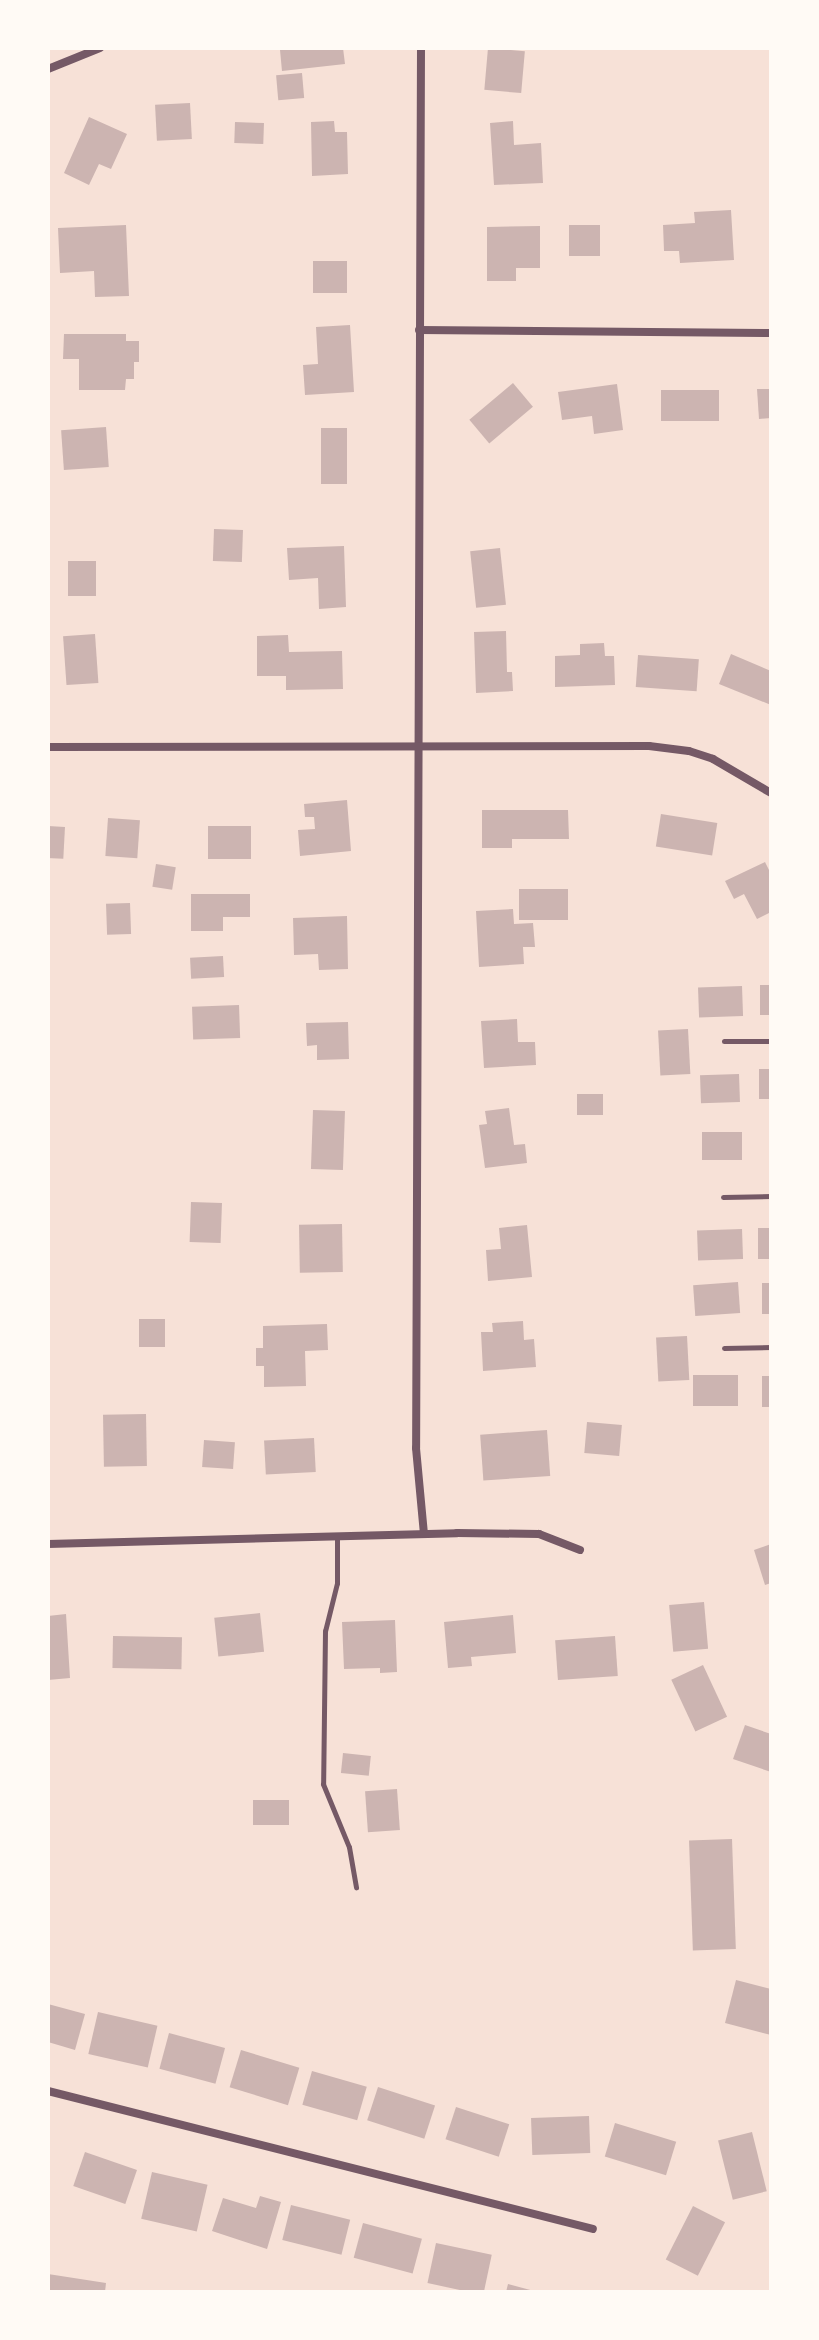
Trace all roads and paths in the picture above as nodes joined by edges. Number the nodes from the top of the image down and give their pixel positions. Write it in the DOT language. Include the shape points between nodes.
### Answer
graph roads {
  1 [pos="100,48"];
  2 [pos="421,48"];
  3 [pos="48,69"];
  4 [pos="419,330"];
  5 [pos="771,333"];
  6 [pos="48,747"];
  7 [pos="420,747"];
  8 [pos="771,793"];
  9 [pos="724,1041"];
  10 [pos="771,1041"];
  11 [pos="771,1196"];
  12 [pos="723,1197"];
  13 [pos="771,1347"];
  14 [pos="724,1348"];
  15 [pos="424,1534"];
  16 [pos="337,1537"];
  17 [pos="48,1544"];
  18 [pos="580,1550"];
  19 [pos="356,1887"];
  20 [pos="48,2091"];
  21 [pos="593,2229"];
  1 -- 3 [label="street"];
  2 -- 4 [label="street"];
  4 -- 5 [label="street"];
  4 -- 7 [label="street"];
  6 -- 7 [label="street"];
  7 -- 8 [label="street" via="666,748 713,759"];
  7 -- 15 [label="street" via="416,1448"];
  9 -- 10 [label="lane"];
  11 -- 12 [label="lane"];
  13 -- 14 [label="lane"];
  15 -- 16 [label="street"];
  15 -- 18 [label="street" via="539,1534"];
  16 -- 17 [label="street"];
  16 -- 19 [label="lane" via="337,1583 325,1631 323,1784 349,1847"];
  20 -- 21 [label="street"];
}
